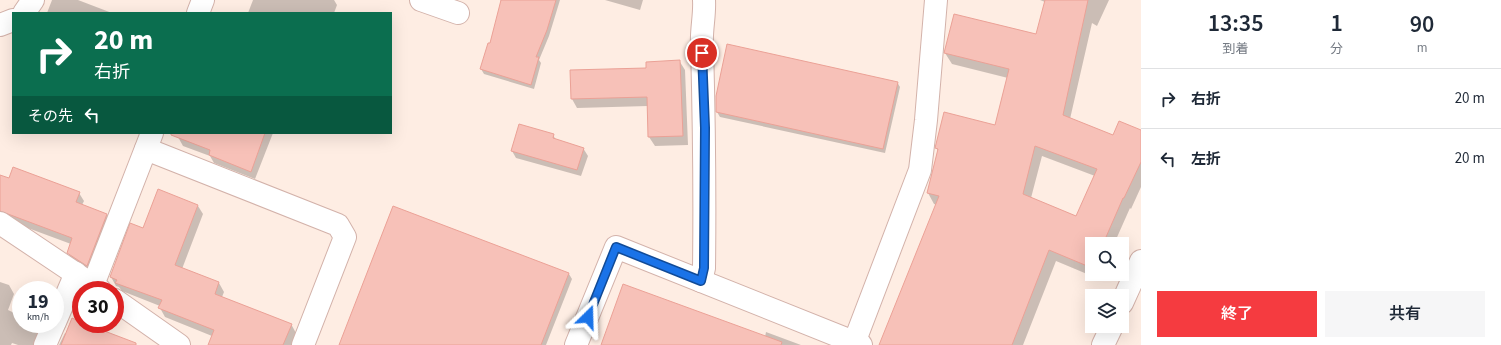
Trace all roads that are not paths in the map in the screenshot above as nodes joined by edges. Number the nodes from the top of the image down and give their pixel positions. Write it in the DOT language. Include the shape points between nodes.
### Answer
graph roads {
  1 [pos="34,0"];
  2 [pos="203,0"];
  3 [pos="421,0"];
  4 [pos="704,0"];
  5 [pos="936,0"];
  6 [pos="25,12"];
  7 [pos="198,12"];
  8 [pos="458,13"];
  9 [pos="12,20"];
  10 [pos="0,25"];
  11 [pos="149,141"];
  12 [pos="0,223"];
  13 [pos="1141,261"];
  14 [pos="87,281"];
  15 [pos="91,281"];
  16 [pos="701,281"];
  17 [pos="1128,289"];
  18 [pos="72,304"];
  19 [pos="124,306"];
  20 [pos="64,313"];
  21 [pos="50,333"];
  22 [pos="1109,333"];
  23 [pos="826,339"];
  24 [pos="858,344"];
  25 [pos="45,345"];
  26 [pos="179,345"];
  27 [pos="303,345"];
  28 [pos="576,345"];
  29 [pos="1103,345"];
  1 -- 6 [label="street"];
  2 -- 7 [label="street"];
  3 -- 8 [label="street"];
  4 -- 16 [label="street" via="701,38 705,128 704,268"];
  5 -- 24 [label="street" via="920,170"];
  9 -- 10 [label="street"];
  11 -- 15 [label="street"];
  11 -- 27 [label="street" via="338,225 345,237"];
  12 -- 14 [label="street"];
  13 -- 17 [label="street"];
  16 -- 23 [label="street"];
  16 -- 28 [label="street" via="616,247"];
  18 -- 20 [label="street"];
  19 -- 26 [label="street"];
  21 -- 25 [label="street"];
  22 -- 29 [label="street"];
  23 -- 24 [label="street"];
}
